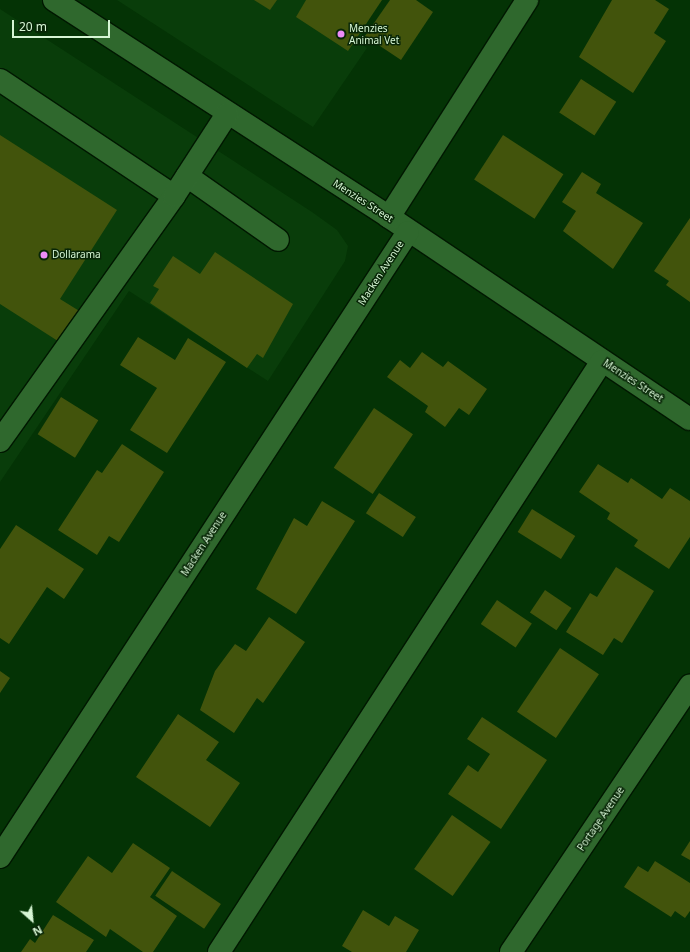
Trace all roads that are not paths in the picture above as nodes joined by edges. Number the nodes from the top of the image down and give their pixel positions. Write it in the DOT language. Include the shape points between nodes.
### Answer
graph roads {
  1 [pos="54,0"];
  2 [pos="527,0"];
  3 [pos="0,80"];
  4 [pos="227,114"];
  5 [pos="187,176"];
  6 [pos="174,196"];
  7 [pos="389,217"];
  8 [pos="408,232"];
  9 [pos="278,240"];
  10 [pos="602,361"];
  11 [pos="6,419"];
  12 [pos="690,419"];
  13 [pos="0,441"];
  14 [pos="690,686"];
  15 [pos="0,857"];
  16 [pos="219,952"];
  17 [pos="511,952"];
  1 -- 4 [label="street, Menzies Street"];
  2 -- 7 [label="street"];
  3 -- 6 [label="street"];
  4 -- 5 [label="street"];
  4 -- 7 [label="street, Menzies Street"];
  5 -- 6 [label="street"];
  5 -- 9 [label="street"];
  6 -- 11 [label="street"];
  7 -- 8 [label="street, Menzies Street"];
  8 -- 10 [label="street, Menzies Street"];
  8 -- 15 [label="street, Macken Avenue"];
  10 -- 12 [label="street, Menzies Street"];
  10 -- 16 [label="street"];
  11 -- 13 [label="street"];
  14 -- 17 [label="street, Portage Avenue"];
}
